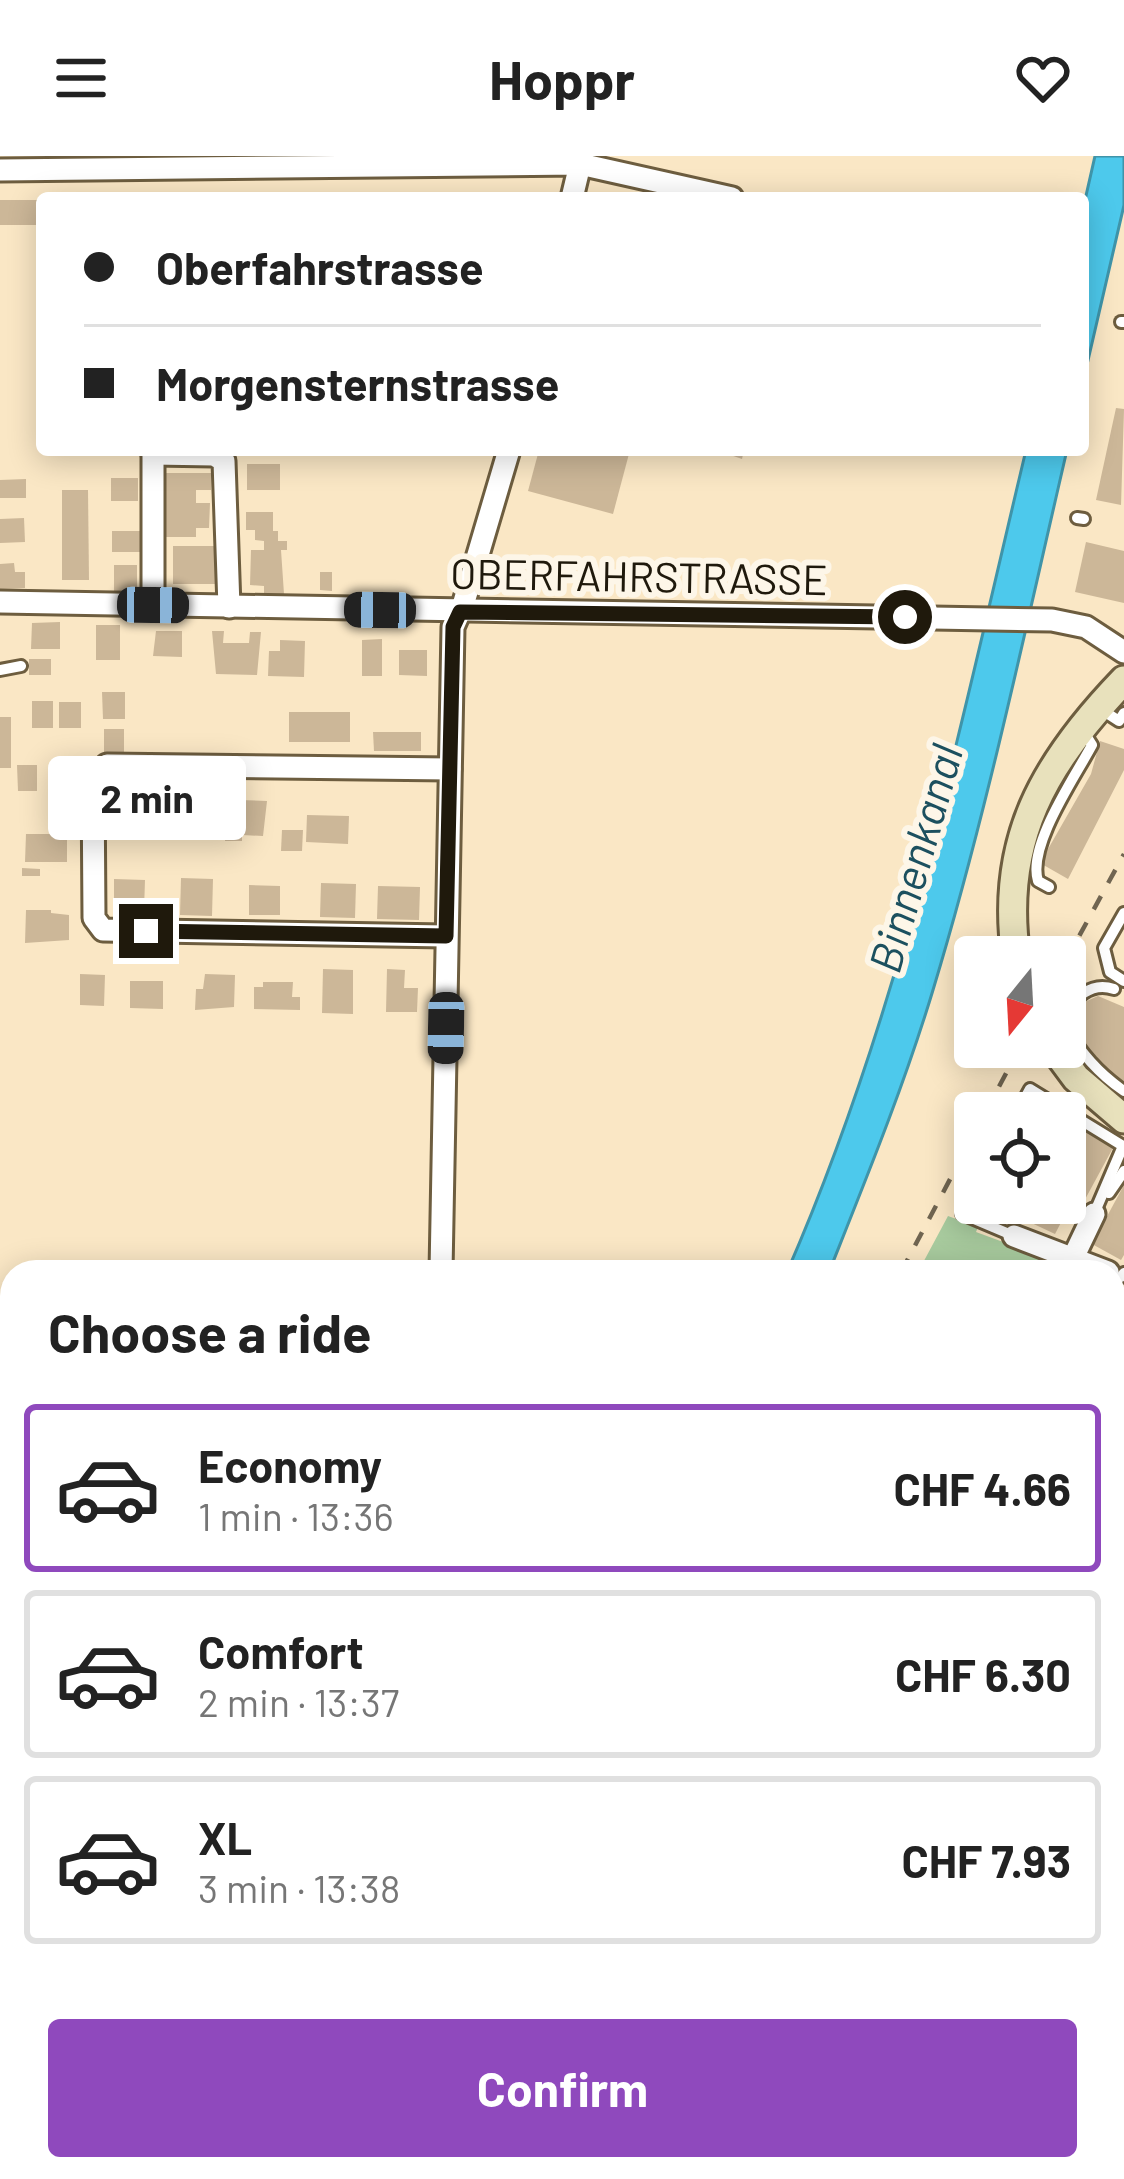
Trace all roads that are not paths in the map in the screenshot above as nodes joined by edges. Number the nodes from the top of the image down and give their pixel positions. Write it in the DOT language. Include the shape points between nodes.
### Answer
graph roads {
  1 [pos="581,160"];
  2 [pos="0,170"];
  3 [pos="573,192"];
  4 [pos="708,192"];
  5 [pos="153,456"];
  6 [pos="216,456"];
  7 [pos="507,456"];
  8 [pos="0,602"];
  9 [pos="153,605"];
  10 [pos="229,607"];
  11 [pos="460,612"];
  12 [pos="1124,652"];
  13 [pos="21,666"];
  14 [pos="0,670"];
  15 [pos="1124,680"];
  16 [pos="1109,719"];
  17 [pos="449,769"];
  18 [pos="1049,887"];
  19 [pos="1124,913"];
  20 [pos="446,936"];
  21 [pos="1013,936"];
  22 [pos="1119,985"];
  23 [pos="1086,992"];
  24 [pos="1086,1058"];
  25 [pos="1069,1068"];
  26 [pos="1124,1090"];
  27 [pos="1124,1119"];
  28 [pos="1086,1123"];
  29 [pos="1124,1171"];
  30 [pos="1094,1214"];
  31 [pos="986,1224"];
  32 [pos="1014,1236"];
  33 [pos="1073,1258"];
  34 [pos="442,1260"];
  35 [pos="1078,1260"];
  1 -- 2 [label="street"];
  1 -- 3 [label="street"];
  1 -- 4 [label="street"];
  5 -- 9 [label="street"];
  6 -- 10 [label="street" via="224,461"];
  7 -- 11 [label="street"];
  8 -- 9 [label="street, OBERFAHRSTRASSE"];
  9 -- 10 [label="street, OBERFAHRSTRASSE"];
  10 -- 11 [label="street, OBERFAHRSTRASSE"];
  11 -- 12 [label="street, OBERFAHRSTRASSE" via="1052,620 1086,627"];
  11 -- 17 [label="street"];
  13 -- 14 [label="lane"];
  15 -- 16 [label="street"];
  16 -- 18 [label="lane" via="1050,820 1035,871"];
  16 -- 21 [label="street" via="1052,769 1022,832"];
  17 -- 20 [label="street"];
  17 -- 20 [label="street" via="107,765 93,778 94,918 103,930"];
  19 -- 22 [label="lane" via="1104,948"];
  20 -- 34 [label="street"];
  22 -- 23 [label="lane"];
  24 -- 26 [label="lane"];
  25 -- 27 [label="street"];
  28 -- 30 [label="lane" via="1123,1146"];
  29 -- 30 [label="lane"];
  30 -- 33 [label="street"];
  31 -- 32 [label="lane"];
  32 -- 33 [label="street"];
  33 -- 35 [label="street"];
}
